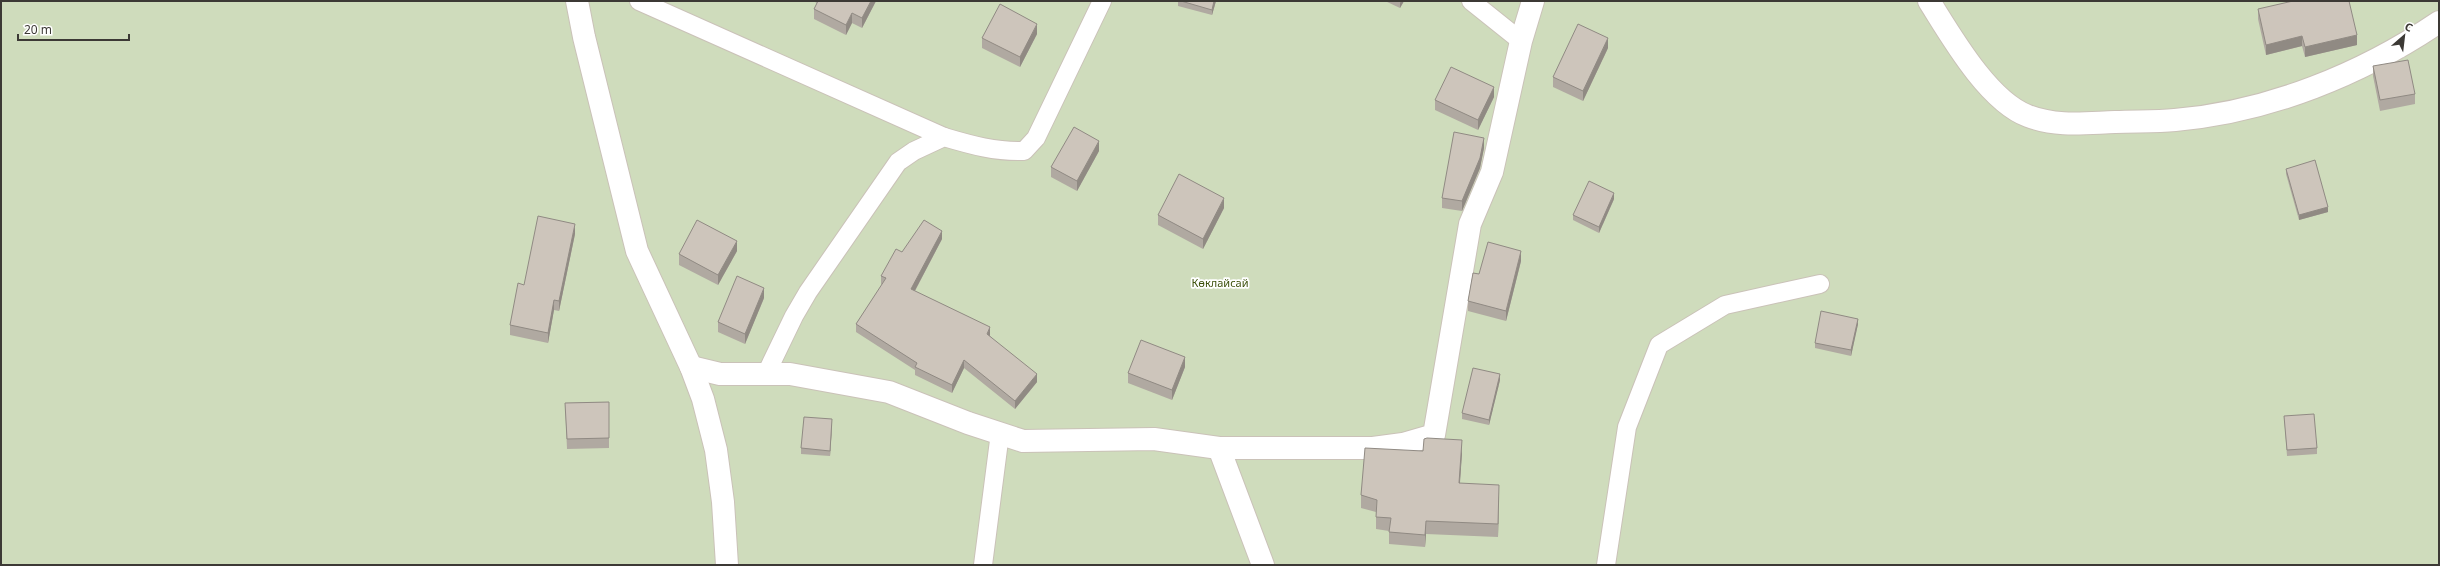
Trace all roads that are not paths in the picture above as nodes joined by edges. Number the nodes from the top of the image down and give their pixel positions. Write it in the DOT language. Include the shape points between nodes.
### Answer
graph roads {
  1 [pos="577,1"];
  2 [pos="639,1"];
  3 [pos="1102,1"];
  4 [pos="1472,1"];
  5 [pos="1533,1"];
  6 [pos="1929,1"];
  7 [pos="2439,22"];
  8 [pos="1521,41"];
  9 [pos="944,137"];
  10 [pos="1820,284"];
  11 [pos="692,367"];
  12 [pos="766,374"];
  13 [pos="1000,433"];
  14 [pos="1219,448"];
  15 [pos="727,565"];
  16 [pos="983,565"];
  17 [pos="1263,565"];
  18 [pos="1606,565"];
  1 -- 11 [label="street" via="637,251"];
  2 -- 9 [label="lane"];
  3 -- 9 [label="lane" via="1036,138 1024,152 981,148"];
  4 -- 8 [label="lane"];
  5 -- 8 [label="street"];
  6 -- 7 [label="street" via="1956,44 1992,92 2027,116 2063,124 2176,120 2240,109 2294,95 2352,71 2416,38"];
  8 -- 14 [label="street" via="1492,172 1470,224 1434,435 1403,444 1373,448"];
  9 -- 12 [label="lane" via="914,151 893,168 808,292"];
  10 -- 18 [label="lane" via="1725,305 1659,345 1627,427"];
  11 -- 12 [label="street" via="720,374"];
  11 -- 15 [label="street" via="716,450 723,502"];
  12 -- 13 [label="street" via="790,374 889,392"];
  13 -- 14 [label="street" via="1023,441 1154,439"];
  13 -- 16 [label="lane"];
  14 -- 17 [label="street"];
}
